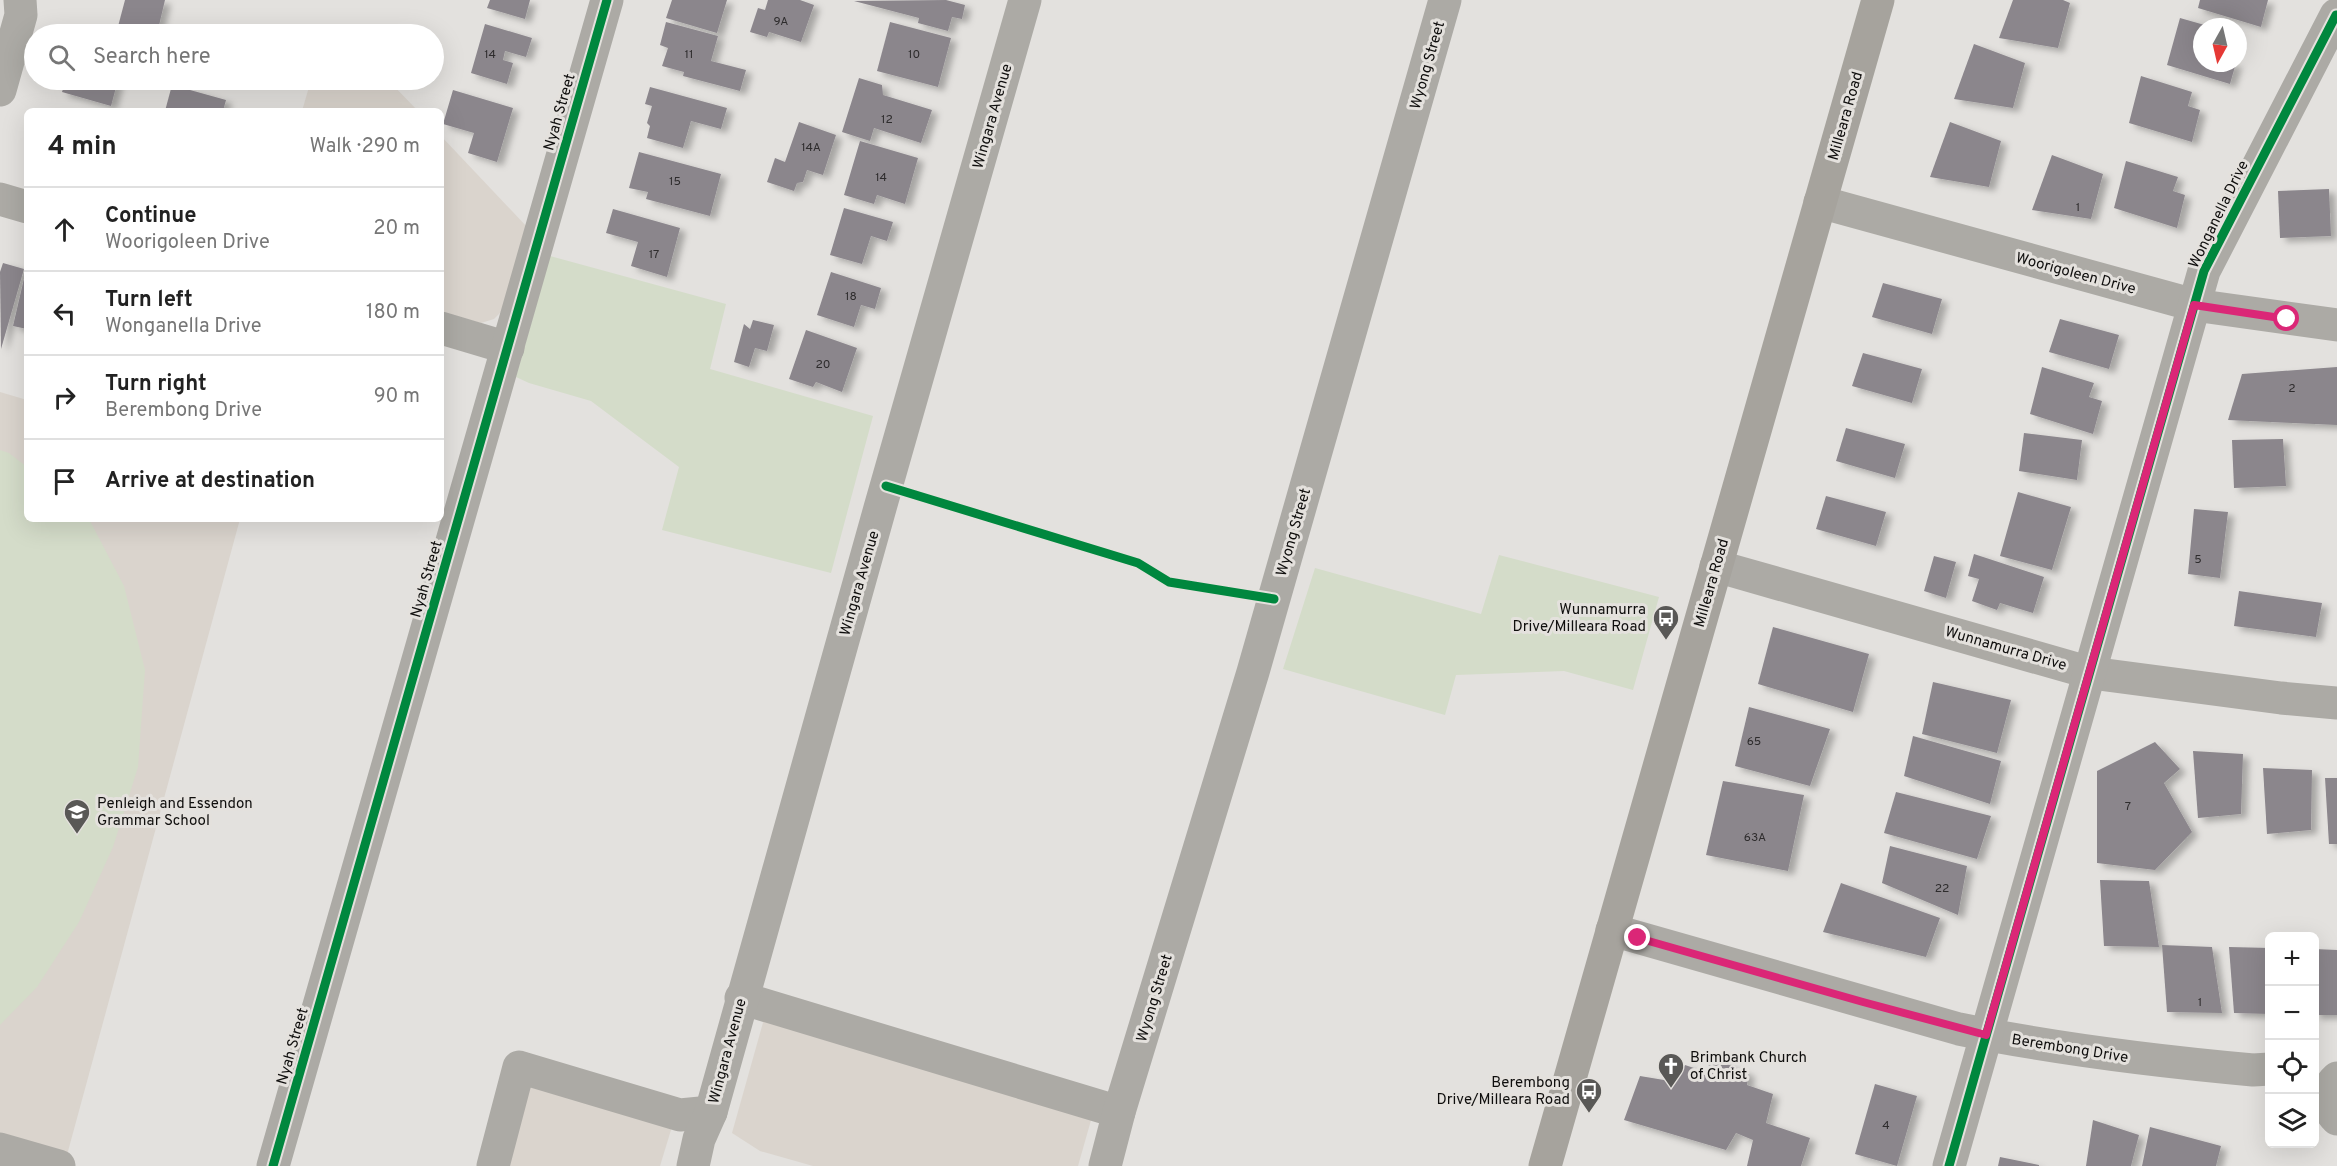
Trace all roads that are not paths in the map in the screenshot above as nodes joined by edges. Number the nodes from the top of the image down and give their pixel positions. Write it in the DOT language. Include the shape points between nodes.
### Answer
graph roads {
  1 [pos="20,0"];
  2 [pos="607,0"];
  3 [pos="1025,0"];
  4 [pos="1445,0"];
  5 [pos="1878,0"];
  6 [pos="2336,15"];
  7 [pos="0,90"];
  8 [pos="0,199"];
  9 [pos="1820,202"];
  10 [pos="24,206"];
  11 [pos="2194,305"];
  12 [pos="2337,325"];
  13 [pos="444,329"];
  14 [pos="508,348"];
  15 [pos="1716,566"];
  16 [pos="2091,672"];
  17 [pos="2337,702"];
  18 [pos="1612,930"];
  19 [pos="741,998"];
  20 [pos="1986,1035"];
  21 [pos="2264,1071"];
  22 [pos="711,1112"];
  23 [pos="1119,1112"];
  24 [pos="0,1149"];
  25 [pos="59,1166"];
  26 [pos="273,1166"];
  27 [pos="493,1166"];
  28 [pos="693,1166"];
  29 [pos="714,1166"];
  30 [pos="1105,1166"];
  31 [pos="1545,1166"];
  32 [pos="1949,1166"];
  1 -- 7 [label="street" via="21,15"];
  2 -- 14 [label="street, Nyah Street"];
  3 -- 19 [label="street, Wingara Avenue"];
  4 -- 23 [label="street, Wyong Street" via="1253,672"];
  5 -- 9 [label="main road, Milleara Road"];
  6 -- 11 [label="street, Wonganella Drive" via="2204,271"];
  8 -- 10 [label="street"];
  9 -- 11 [label="street, Woorigoleen Drive"];
  9 -- 15 [label="main road, Milleara Road"];
  11 -- 12 [label="street, Woorigoleen Drive"];
  11 -- 16 [label="street, Wonganella Drive"];
  13 -- 14 [label="street"];
  14 -- 26 [label="street, Nyah Street"];
  15 -- 16 [label="street, Wunnamurra Drive"];
  15 -- 18 [label="main road, Milleara Road"];
  16 -- 17 [label="street, Wunnamurra Drive"];
  16 -- 20 [label="street, Wonganella Drive"];
  18 -- 20 [label="street, Berembong Drive"];
  18 -- 31 [label="main road, Milleara Road"];
  19 -- 22 [label="street, Wingara Avenue"];
  19 -- 23 [label="street"];
  20 -- 21 [label="street, Berembong Drive" via="2141,1059"];
  20 -- 32 [label="street, Wonganella Drive"];
  22 -- 27 [label="street" via="680,1114 519,1067"];
  22 -- 28 [label="street, Wingara Avenue"];
  22 -- 29 [label="street" via="708,1149"];
  23 -- 30 [label="street, Wyong Street"];
  24 -- 25 [label="street"];
}
